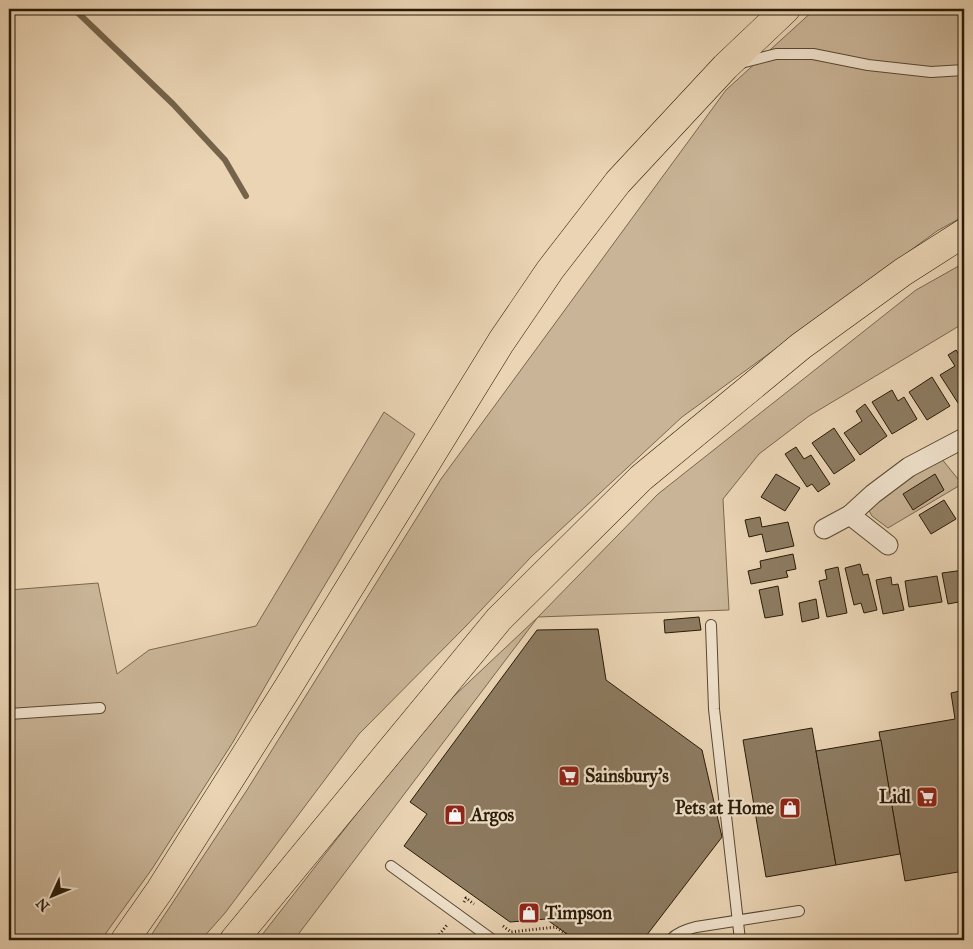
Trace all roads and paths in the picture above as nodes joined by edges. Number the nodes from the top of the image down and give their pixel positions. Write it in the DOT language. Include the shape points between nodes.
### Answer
graph roads {
  1 [pos="786,9"];
  2 [pos="725,67"];
  3 [pos="964,70"];
  4 [pos="964,233"];
  5 [pos="964,438"];
  6 [pos="850,514"];
  7 [pos="824,528"];
  8 [pos="888,545"];
  9 [pos="711,625"];
  10 [pos="100,708"];
  11 [pos="9,714"];
  12 [pos="391,866"];
  13 [pos="466,898"];
  14 [pos="481,909"];
  15 [pos="799,911"];
  16 [pos="496,920"];
  17 [pos="737,921"];
  18 [pos="125,940"];
  19 [pos="234,940"];
  20 [pos="493,940"];
  21 [pos="574,940"];
  22 [pos="670,940"];
  23 [pos="740,940"];
  1 -- 2 [label="highway"];
  2 -- 3 [label="lane" via="776,54 813,54 868,65 931,72"];
  2 -- 18 [label="highway" via="618,182 550,270 464,400 282,698"];
  4 -- 19 [label="highway" via="902,272 801,346 640,478 499,619"];
  5 -- 6 [label="street" via="909,467"];
  6 -- 7 [label="street"];
  6 -- 8 [label="street"];
  9 -- 17 [label="lane" via="714,709"];
  10 -- 11 [label="lane"];
  12 -- 20 [label="lane"];
  13 -- 14 [label="path"];
  15 -- 17 [label="lane"];
  16 -- 21 [label="path" via="511,932 556,927"];
  17 -- 22 [label="lane" via="683,931"];
  17 -- 23 [label="lane"];
}
